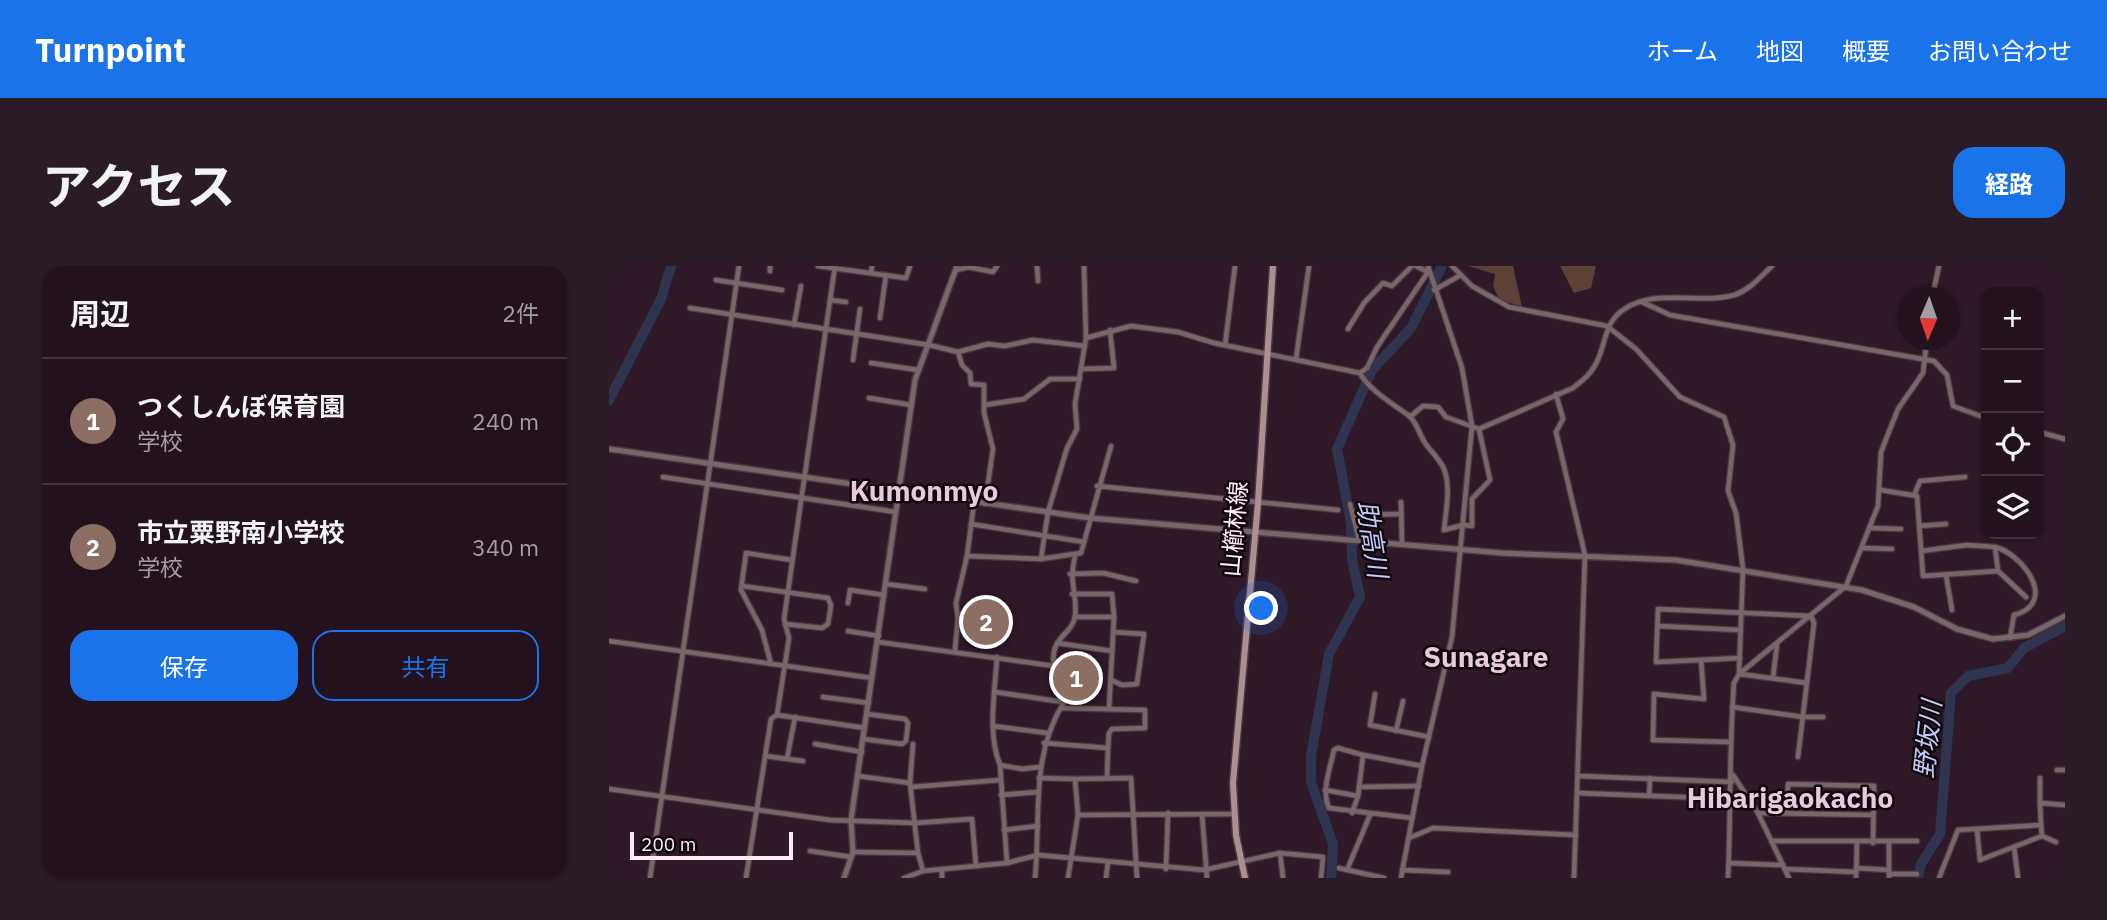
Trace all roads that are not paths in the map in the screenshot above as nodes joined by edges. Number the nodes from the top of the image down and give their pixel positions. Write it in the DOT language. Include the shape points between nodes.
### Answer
graph roads {
  1 [pos="739,266"];
  2 [pos="818,266"];
  3 [pos="872,266"];
  4 [pos="910,266"];
  5 [pos="997,266"];
  6 [pos="1037,266"];
  7 [pos="1084,266"];
  8 [pos="1235,266"];
  9 [pos="1273,266"];
  10 [pos="1309,266"];
  11 [pos="1414,266"];
  12 [pos="1452,266"];
  13 [pos="1772,266"];
  14 [pos="1939,266"];
  15 [pos="834,267"];
  16 [pos="956,268"];
  17 [pos="1428,269"];
  18 [pos="871,273"];
  19 [pos="886,275"];
  20 [pos="1461,275"];
  21 [pos="716,280"];
  22 [pos="1038,281"];
  23 [pos="736,283"];
  24 [pos="801,286"];
  25 [pos="1934,287"];
  26 [pos="782,290"];
  27 [pos="1434,290"];
  28 [pos="830,300"];
  29 [pos="846,302"];
  30 [pos="1641,302"];
  31 [pos="690,308"];
  32 [pos="860,309"];
  33 [pos="731,315"];
  34 [pos="880,318"];
  35 [pos="794,325"];
  36 [pos="1607,326"];
  37 [pos="1348,329"];
  38 [pos="826,330"];
  39 [pos="1110,330"];
  40 [pos="857,334"];
  41 [pos="1086,338"];
  42 [pos="929,345"];
  43 [pos="1225,345"];
  44 [pos="1085,346"];
  45 [pos="1926,350"];
  46 [pos="957,352"];
  47 [pos="1267,352"];
  48 [pos="1925,358"];
  49 [pos="1296,359"];
  50 [pos="853,360"];
  51 [pos="871,363"];
  52 [pos="1082,369"];
  53 [pos="918,370"];
  54 [pos="1360,373"];
  55 [pos="1080,379"];
  56 [pos="1556,394"];
  57 [pos="869,398"];
  58 [pos="911,405"];
  59 [pos="984,405"];
  60 [pos="1411,416"];
  61 [pos="1981,416"];
  62 [pos="1472,426"];
  63 [pos="1479,429"];
  64 [pos="2044,433"];
  65 [pos="2065,439"];
  66 [pos="1111,446"];
  67 [pos="609,449"];
  68 [pos="709,463"];
  69 [pos="663,477"];
  70 [pos="804,477"];
  71 [pos="1965,477"];
  72 [pos="706,483"];
  73 [pos="1097,486"];
  74 [pos="899,490"];
  75 [pos="1881,490"];
  76 [pos="1915,494"];
  77 [pos="801,497"];
  78 [pos="1401,502"];
  79 [pos="974,503"];
  80 [pos="1258,503"];
  81 [pos="985,504"];
  82 [pos="1350,504"];
  83 [pos="1338,510"];
  84 [pos="896,512"];
  85 [pos="1048,512"];
  86 [pos="1401,514"];
  87 [pos="1353,515"];
  88 [pos="1090,518"];
  89 [pos="971,524"];
  90 [pos="1946,524"];
  91 [pos="1464,525"];
  92 [pos="1919,526"];
  93 [pos="1870,528"];
  94 [pos="1901,529"];
  95 [pos="1254,532"];
  96 [pos="1044,536"];
  97 [pos="1357,540"];
  98 [pos="1084,541"];
  99 [pos="1402,544"];
  100 [pos="1995,547"];
  101 [pos="1863,548"];
  102 [pos="1892,548"];
  103 [pos="1459,549"];
  104 [pos="1921,551"];
  105 [pos="1585,555"];
  106 [pos="967,556"];
  107 [pos="1075,556"];
  108 [pos="1041,559"];
  109 [pos="792,560"];
  110 [pos="1743,569"];
  111 [pos="1998,571"];
  112 [pos="1070,574"];
  113 [pos="1946,575"];
  114 [pos="1136,580"];
  115 [pos="886,584"];
  116 [pos="742,586"];
  117 [pos="1846,586"];
  118 [pos="925,589"];
  119 [pos="787,593"];
  120 [pos="1072,594"];
  121 [pos="884,595"];
  122 [pos="2026,597"];
  123 [pos="848,603"];
  124 [pos="1952,610"];
  125 [pos="1741,612"];
  126 [pos="1811,616"];
  127 [pos="2065,616"];
  128 [pos="1075,617"];
  129 [pos="1114,617"];
  130 [pos="785,624"];
  131 [pos="1658,626"];
  132 [pos="848,631"];
  133 [pos="1740,631"];
  134 [pos="1113,632"];
  135 [pos="878,639"];
  136 [pos="2010,639"];
  137 [pos="609,641"];
  138 [pos="1058,643"];
  139 [pos="1777,643"];
  140 [pos="955,650"];
  141 [pos="683,651"];
  142 [pos="1112,651"];
  143 [pos="997,657"];
  144 [pos="1739,658"];
  145 [pos="1701,660"];
  146 [pos="771,664"];
  147 [pos="785,666"];
  148 [pos="1054,666"];
  149 [pos="1739,674"];
  150 [pos="872,678"];
  151 [pos="1773,678"];
  152 [pos="1111,680"];
  153 [pos="1807,683"];
  154 [pos="995,692"];
  155 [pos="1375,694"];
  156 [pos="823,697"];
  157 [pos="1403,701"];
  158 [pos="1064,702"];
  159 [pos="869,703"];
  160 [pos="1732,707"];
  161 [pos="1060,708"];
  162 [pos="1109,709"];
  163 [pos="867,714"];
  164 [pos="777,715"];
  165 [pos="1823,716"];
  166 [pos="795,717"];
  167 [pos="1803,717"];
  168 [pos="993,726"];
  169 [pos="865,728"];
  170 [pos="1396,731"];
  171 [pos="1047,733"];
  172 [pos="1429,737"];
  173 [pos="863,739"];
  174 [pos="1730,742"];
  175 [pos="1044,743"];
  176 [pos="815,744"];
  177 [pos="913,744"];
  178 [pos="1108,748"];
  179 [pos="862,752"];
  180 [pos="1363,755"];
  181 [pos="765,756"];
  182 [pos="1798,757"];
  183 [pos="787,759"];
  184 [pos="803,761"];
  185 [pos="1000,765"];
  186 [pos="1422,766"];
  187 [pos="1040,767"];
  188 [pos="2057,770"];
  189 [pos="2065,770"];
  190 [pos="1732,775"];
  191 [pos="858,776"];
  192 [pos="1579,776"];
  193 [pos="1039,778"];
  194 [pos="1107,778"];
  195 [pos="1650,778"];
  196 [pos="2040,778"];
  197 [pos="1075,779"];
  198 [pos="1000,780"];
  199 [pos="1732,782"];
  200 [pos="910,785"];
  201 [pos="1419,786"];
  202 [pos="1359,787"];
  203 [pos="609,789"];
  204 [pos="1325,790"];
  205 [pos="1038,792"];
  206 [pos="1578,793"];
  207 [pos="662,794"];
  208 [pos="1001,795"];
  209 [pos="1358,796"];
  210 [pos="1650,796"];
  211 [pos="1731,799"];
  212 [pos="2040,803"];
  213 [pos="2065,805"];
  214 [pos="756,808"];
  215 [pos="1131,813"];
  216 [pos="1168,813"];
  217 [pos="1352,813"];
  218 [pos="1758,813"];
  219 [pos="1787,813"];
  220 [pos="1202,814"];
  221 [pos="1234,814"];
  222 [pos="1078,815"];
  223 [pos="1370,815"];
  224 [pos="1873,815"];
  225 [pos="1412,818"];
  226 [pos="851,820"];
  227 [pos="915,822"];
  228 [pos="2041,825"];
  229 [pos="1038,826"];
  230 [pos="1004,830"];
  231 [pos="1977,830"];
  232 [pos="1576,835"];
  233 [pos="2042,836"];
  234 [pos="1409,838"];
  235 [pos="1772,841"];
  236 [pos="1917,841"];
  237 [pos="1857,842"];
  238 [pos="2056,842"];
  239 [pos="1873,843"];
  240 [pos="1889,843"];
  241 [pos="2014,847"];
  242 [pos="810,851"];
  243 [pos="918,853"];
  244 [pos="1279,853"];
  245 [pos="852,854"];
  246 [pos="1038,855"];
  247 [pos="1070,858"];
  248 [pos="1108,862"];
  249 [pos="1007,863"];
  250 [pos="1729,863"];
  251 [pos="1241,864"];
  252 [pos="976,866"];
  253 [pos="1135,866"];
  254 [pos="1784,867"];
  255 [pos="1339,868"];
  256 [pos="942,869"];
  257 [pos="1166,869"];
  258 [pos="1204,870"];
  259 [pos="1347,870"];
  260 [pos="1402,870"];
  261 [pos="923,871"];
  262 [pos="1448,872"];
  263 [pos="1856,873"];
  264 [pos="1889,874"];
  265 [pos="1917,874"];
  266 [pos="1367,876"];
  267 [pos="650,878"];
  268 [pos="745,878"];
  269 [pos="844,878"];
  270 [pos="904,878"];
  271 [pos="942,878"];
  272 [pos="1035,878"];
  273 [pos="1067,878"];
  274 [pos="1106,878"];
  275 [pos="1137,878"];
  276 [pos="1207,878"];
  277 [pos="1245,878"];
  278 [pos="1283,878"];
  279 [pos="1321,878"];
  280 [pos="1384,878"];
  281 [pos="1401,878"];
  282 [pos="1574,878"];
  283 [pos="1728,878"];
  284 [pos="1789,878"];
  285 [pos="1939,878"];
  286 [pos="2018,878"];
  1 -- 23 [label="street"];
  2 -- 15 [label="street"];
  3 -- 18 [label="street"];
  4 -- 19 [label="street" via="906,278"];
  5 -- 16 [label="street" via="993,272"];
  6 -- 22 [label="street"];
  7 -- 41 [label="street"];
  8 -- 43 [label="street"];
  9 -- 47 [label="main road, 山櫛林線"];
  10 -- 49 [label="street"];
  11 -- 17 [label="street"];
  11 -- 37 [label="street" via="1392,286 1383,283"];
  12 -- 20 [label="street"];
  13 -- 30 [label="street" via="1735,295"];
  14 -- 25 [label="street"];
  15 -- 18 [label="street"];
  15 -- 28 [label="street"];
  16 -- 42 [label="street"];
  17 -- 27 [label="street"];
  17 -- 54 [label="street"];
  18 -- 19 [label="street"];
  19 -- 34 [label="street"];
  20 -- 27 [label="street"];
  20 -- 36 [label="street" via="1509,307"];
  21 -- 23 [label="street"];
  23 -- 26 [label="street"];
  23 -- 33 [label="street"];
  24 -- 35 [label="street"];
  27 -- 62 [label="street" via="1462,368"];
  28 -- 29 [label="street"];
  28 -- 38 [label="street"];
  30 -- 36 [label="street" via="1622,311"];
  30 -- 48 [label="street" via="1670,315"];
  31 -- 33 [label="street"];
  32 -- 40 [label="street"];
  33 -- 35 [label="street"];
  33 -- 68 [label="street"];
  35 -- 38 [label="street"];
  36 -- 56 [label="street" via="1594,369 1573,388"];
  36 -- 110 [label="street" via="1636,349 1680,397 1724,417 1733,445 1728,491 1736,513"];
  38 -- 40 [label="street"];
  38 -- 70 [label="street"];
  39 -- 41 [label="street"];
  39 -- 43 [label="street" via="1131,326 1178,332"];
  39 -- 52 [label="street" via="1114,368"];
  40 -- 42 [label="street"];
  40 -- 50 [label="street"];
  41 -- 44 [label="street"];
  42 -- 46 [label="street"];
  42 -- 53 [label="street"];
  43 -- 47 [label="street"];
  44 -- 46 [label="street" via="1033,340"];
  44 -- 52 [label="street"];
  45 -- 48 [label="street"];
  46 -- 59 [label="street" via="971,384 984,385"];
  47 -- 49 [label="street"];
  47 -- 80 [label="main road, 山櫛林線"];
  48 -- 61 [label="street" via="1945,370 1953,406"];
  48 -- 75 [label="street" via="1923,373 1898,409 1881,452"];
  49 -- 54 [label="street"];
  51 -- 53 [label="street"];
  52 -- 55 [label="street"];
  53 -- 58 [label="street"];
  54 -- 60 [label="street" via="1390,405"];
  55 -- 59 [label="street" via="1050,379 1024,399"];
  55 -- 85 [label="street" via="1077,429"];
  56 -- 63 [label="street"];
  56 -- 105 [label="street" via="1563,419 1556,432"];
  57 -- 58 [label="street"];
  58 -- 74 [label="street"];
  59 -- 81 [label="street" via="993,449"];
  60 -- 62 [label="street" via="1423,406 1438,407 1446,417"];
  60 -- 91 [label="street" via="1447,479 1444,530"];
  62 -- 63 [label="street"];
  62 -- 91 [label="street"];
  63 -- 91 [label="street" via="1490,480 1472,499 1473,525"];
  64 -- 65 [label="street"];
  66 -- 73 [label="street"];
  67 -- 68 [label="street"];
  68 -- 70 [label="street"];
  68 -- 72 [label="street"];
  69 -- 72 [label="street"];
  70 -- 74 [label="street"];
  70 -- 77 [label="street"];
  71 -- 76 [label="street" via="1920,481"];
  72 -- 77 [label="street"];
  72 -- 141 [label="street"];
  73 -- 80 [label="street"];
  73 -- 88 [label="street"];
  74 -- 79 [label="street"];
  74 -- 84 [label="street"];
  75 -- 76 [label="street"];
  75 -- 93 [label="street"];
  76 -- 92 [label="street"];
  77 -- 84 [label="street"];
  77 -- 109 [label="street"];
  78 -- 86 [label="street"];
  79 -- 81 [label="street"];
  79 -- 89 [label="street"];
  80 -- 83 [label="street"];
  80 -- 95 [label="main road, 山櫛林線"];
  81 -- 85 [label="street"];
  82 -- 87 [label="street"];
  84 -- 115 [label="street"];
  85 -- 88 [label="street"];
  85 -- 96 [label="street"];
  86 -- 87 [label="street"];
  86 -- 99 [label="street"];
  87 -- 97 [label="street"];
  88 -- 95 [label="street"];
  88 -- 98 [label="street"];
  89 -- 96 [label="street"];
  89 -- 106 [label="street"];
  90 -- 92 [label="street"];
  91 -- 103 [label="street"];
  92 -- 104 [label="street"];
  93 -- 94 [label="street"];
  93 -- 101 [label="street"];
  95 -- 97 [label="street"];
  95 -- 221 [label="main road, 山櫛林線"];
  96 -- 98 [label="street"];
  96 -- 108 [label="street"];
  97 -- 99 [label="street"];
  98 -- 107 [label="street" via="1081,553"];
  99 -- 103 [label="street"];
  100 -- 104 [label="street" via="1967,545"];
  100 -- 111 [label="street"];
  100 -- 136 [label="street" via="2036,584 2036,596 2022,613 2014,615"];
  101 -- 102 [label="street"];
  101 -- 117 [label="street"];
  103 -- 105 [label="street"];
  103 -- 172 [label="street" via="1452,637"];
  104 -- 113 [label="street" via="1923,576"];
  105 -- 110 [label="street" via="1656,557"];
  105 -- 192 [label="street"];
  106 -- 108 [label="street"];
  106 -- 140 [label="street" via="956,603"];
  107 -- 108 [label="street"];
  107 -- 112 [label="street"];
  109 -- 116 [label="street" via="746,553"];
  109 -- 119 [label="street"];
  110 -- 117 [label="street"];
  110 -- 125 [label="street"];
  111 -- 113 [label="street"];
  111 -- 122 [label="street"];
  112 -- 114 [label="street" via="1103,573"];
  112 -- 120 [label="street"];
  113 -- 124 [label="street"];
  115 -- 118 [label="street"];
  115 -- 121 [label="street"];
  116 -- 119 [label="street"];
  116 -- 146 [label="street"];
  117 -- 126 [label="street"];
  117 -- 136 [label="street" via="1914,607 1977,636"];
  119 -- 130 [label="street"];
  119 -- 130 [label="street" via="828,598 831,605 828,624 822,628"];
  120 -- 128 [label="street"];
  120 -- 129 [label="street" via="1112,594"];
  121 -- 123 [label="street" via="850,590"];
  121 -- 135 [label="street"];
  125 -- 126 [label="street"];
  125 -- 131 [label="street" via="1658,609"];
  125 -- 133 [label="street"];
  126 -- 139 [label="street"];
  126 -- 153 [label="street"];
  127 -- 136 [label="street"];
  128 -- 129 [label="street"];
  128 -- 138 [label="street" via="1071,630"];
  129 -- 134 [label="street"];
  130 -- 147 [label="street" via="789,638"];
  131 -- 133 [label="street"];
  131 -- 145 [label="street" via="1656,662"];
  132 -- 135 [label="street"];
  133 -- 144 [label="street"];
  134 -- 142 [label="street"];
  134 -- 152 [label="street" via="1144,634 1137,684"];
  135 -- 140 [label="street" via="924,650"];
  135 -- 150 [label="street"];
  137 -- 141 [label="street"];
  138 -- 142 [label="street"];
  138 -- 148 [label="street"];
  139 -- 149 [label="street"];
  139 -- 151 [label="street"];
  140 -- 143 [label="street"];
  141 -- 146 [label="street"];
  141 -- 207 [label="street"];
  142 -- 152 [label="street"];
  143 -- 148 [label="street"];
  143 -- 154 [label="street"];
  144 -- 145 [label="street"];
  144 -- 149 [label="street"];
  145 -- 174 [label="street" via="1705,699 1654,694 1653,740"];
  146 -- 147 [label="street"];
  147 -- 150 [label="street"];
  147 -- 164 [label="street"];
  148 -- 158 [label="street"];
  149 -- 151 [label="street"];
  149 -- 160 [label="street"];
  150 -- 159 [label="street"];
  151 -- 153 [label="street"];
  152 -- 162 [label="street"];
  153 -- 167 [label="street"];
  154 -- 158 [label="street"];
  154 -- 168 [label="street"];
  155 -- 170 [label="street" via="1370,725"];
  156 -- 159 [label="street"];
  157 -- 170 [label="street"];
  158 -- 161 [label="street"];
  159 -- 163 [label="street"];
  160 -- 167 [label="street"];
  160 -- 174 [label="street"];
  161 -- 162 [label="street"];
  161 -- 171 [label="street"];
  162 -- 178 [label="street" via="1145,710 1145,728 1112,729"];
  163 -- 169 [label="street"];
  163 -- 173 [label="street" via="905,719 906,741"];
  164 -- 166 [label="street"];
  164 -- 181 [label="street" via="771,719"];
  165 -- 167 [label="street"];
  166 -- 169 [label="street"];
  166 -- 183 [label="street"];
  167 -- 182 [label="street"];
  168 -- 171 [label="street"];
  168 -- 185 [label="street"];
  169 -- 173 [label="street"];
  170 -- 172 [label="street"];
  171 -- 175 [label="street"];
  172 -- 186 [label="street"];
  173 -- 179 [label="street"];
  174 -- 190 [label="street"];
  175 -- 178 [label="street"];
  175 -- 187 [label="street"];
  176 -- 179 [label="street"];
  177 -- 200 [label="street"];
  178 -- 194 [label="street"];
  179 -- 191 [label="street"];
  180 -- 186 [label="street"];
  180 -- 202 [label="street"];
  180 -- 204 [label="street" via="1334,750"];
  181 -- 183 [label="street"];
  181 -- 214 [label="street"];
  183 -- 184 [label="street"];
  185 -- 187 [label="street"];
  185 -- 198 [label="street"];
  186 -- 201 [label="street"];
  187 -- 193 [label="street"];
  188 -- 189 [label="street"];
  190 -- 199 [label="street"];
  190 -- 218 [label="street"];
  191 -- 200 [label="street"];
  191 -- 226 [label="street"];
  192 -- 195 [label="street"];
  192 -- 206 [label="street"];
  193 -- 197 [label="street"];
  193 -- 205 [label="street"];
  194 -- 197 [label="street"];
  194 -- 215 [label="street" via="1131,778"];
  195 -- 199 [label="street"];
  195 -- 210 [label="street"];
  196 -- 212 [label="street"];
  197 -- 222 [label="street"];
  198 -- 200 [label="street"];
  198 -- 208 [label="street"];
  199 -- 211 [label="street"];
  200 -- 227 [label="street"];
  201 -- 202 [label="street"];
  201 -- 225 [label="street"];
  202 -- 209 [label="street"];
  203 -- 207 [label="street"];
  204 -- 209 [label="street"];
  204 -- 217 [label="street" via="1329,808"];
  205 -- 208 [label="street"];
  205 -- 229 [label="street"];
  206 -- 210 [label="street"];
  206 -- 232 [label="street"];
  207 -- 214 [label="street"];
  207 -- 267 [label="street"];
  208 -- 230 [label="street"];
  209 -- 217 [label="street"];
  210 -- 211 [label="street"];
  211 -- 250 [label="street"];
  212 -- 213 [label="street"];
  212 -- 228 [label="street"];
  214 -- 226 [label="street"];
  214 -- 268 [label="street"];
  215 -- 216 [label="street"];
  215 -- 222 [label="street"];
  215 -- 253 [label="street"];
  216 -- 220 [label="street"];
  216 -- 257 [label="street"];
  217 -- 223 [label="street"];
  218 -- 219 [label="street"];
  218 -- 235 [label="street"];
  219 -- 224 [label="street"];
  219 -- 224 [label="street" via="1788,784 1800,784 1874,786"];
  220 -- 221 [label="street"];
  220 -- 258 [label="street"];
  221 -- 251 [label="main road, 山櫛林線"];
  222 -- 247 [label="street"];
  223 -- 225 [label="street"];
  223 -- 259 [label="street"];
  224 -- 239 [label="street"];
  225 -- 234 [label="street"];
  226 -- 227 [label="street"];
  226 -- 245 [label="street"];
  227 -- 243 [label="street"];
  227 -- 252 [label="street" via="972,819"];
  228 -- 231 [label="street"];
  228 -- 233 [label="street"];
  229 -- 230 [label="street"];
  229 -- 246 [label="street"];
  230 -- 249 [label="street"];
  231 -- 241 [label="street" via="1980,860"];
  231 -- 285 [label="street" via="1958,830"];
  232 -- 234 [label="street" via="1433,828"];
  232 -- 282 [label="street"];
  233 -- 238 [label="street"];
  233 -- 241 [label="street"];
  234 -- 260 [label="street"];
  235 -- 237 [label="street"];
  235 -- 254 [label="street"];
  236 -- 240 [label="street"];
  237 -- 239 [label="street"];
  237 -- 263 [label="street"];
  239 -- 240 [label="street"];
  240 -- 264 [label="street"];
  241 -- 286 [label="street"];
  242 -- 245 [label="street"];
  243 -- 245 [label="street"];
  243 -- 261 [label="street"];
  244 -- 251 [label="street"];
  244 -- 278 [label="street"];
  244 -- 279 [label="street" via="1323,858"];
  245 -- 269 [label="street"];
  246 -- 247 [label="street"];
  246 -- 249 [label="street"];
  246 -- 272 [label="street"];
  247 -- 248 [label="street"];
  247 -- 273 [label="street"];
  248 -- 253 [label="street"];
  248 -- 274 [label="street"];
  249 -- 252 [label="street"];
  250 -- 254 [label="street"];
  250 -- 283 [label="street"];
  251 -- 258 [label="street"];
  251 -- 277 [label="main road, 山櫛林線"];
  252 -- 256 [label="street"];
  253 -- 257 [label="street"];
  253 -- 275 [label="street"];
  254 -- 263 [label="street"];
  254 -- 284 [label="street"];
  255 -- 259 [label="street"];
  256 -- 261 [label="street"];
  256 -- 271 [label="street"];
  257 -- 258 [label="street"];
  258 -- 276 [label="street"];
  259 -- 266 [label="street"];
  260 -- 262 [label="street"];
  260 -- 281 [label="street"];
  261 -- 270 [label="street"];
  263 -- 264 [label="street"];
  264 -- 265 [label="street"];
  266 -- 280 [label="street"];
}
